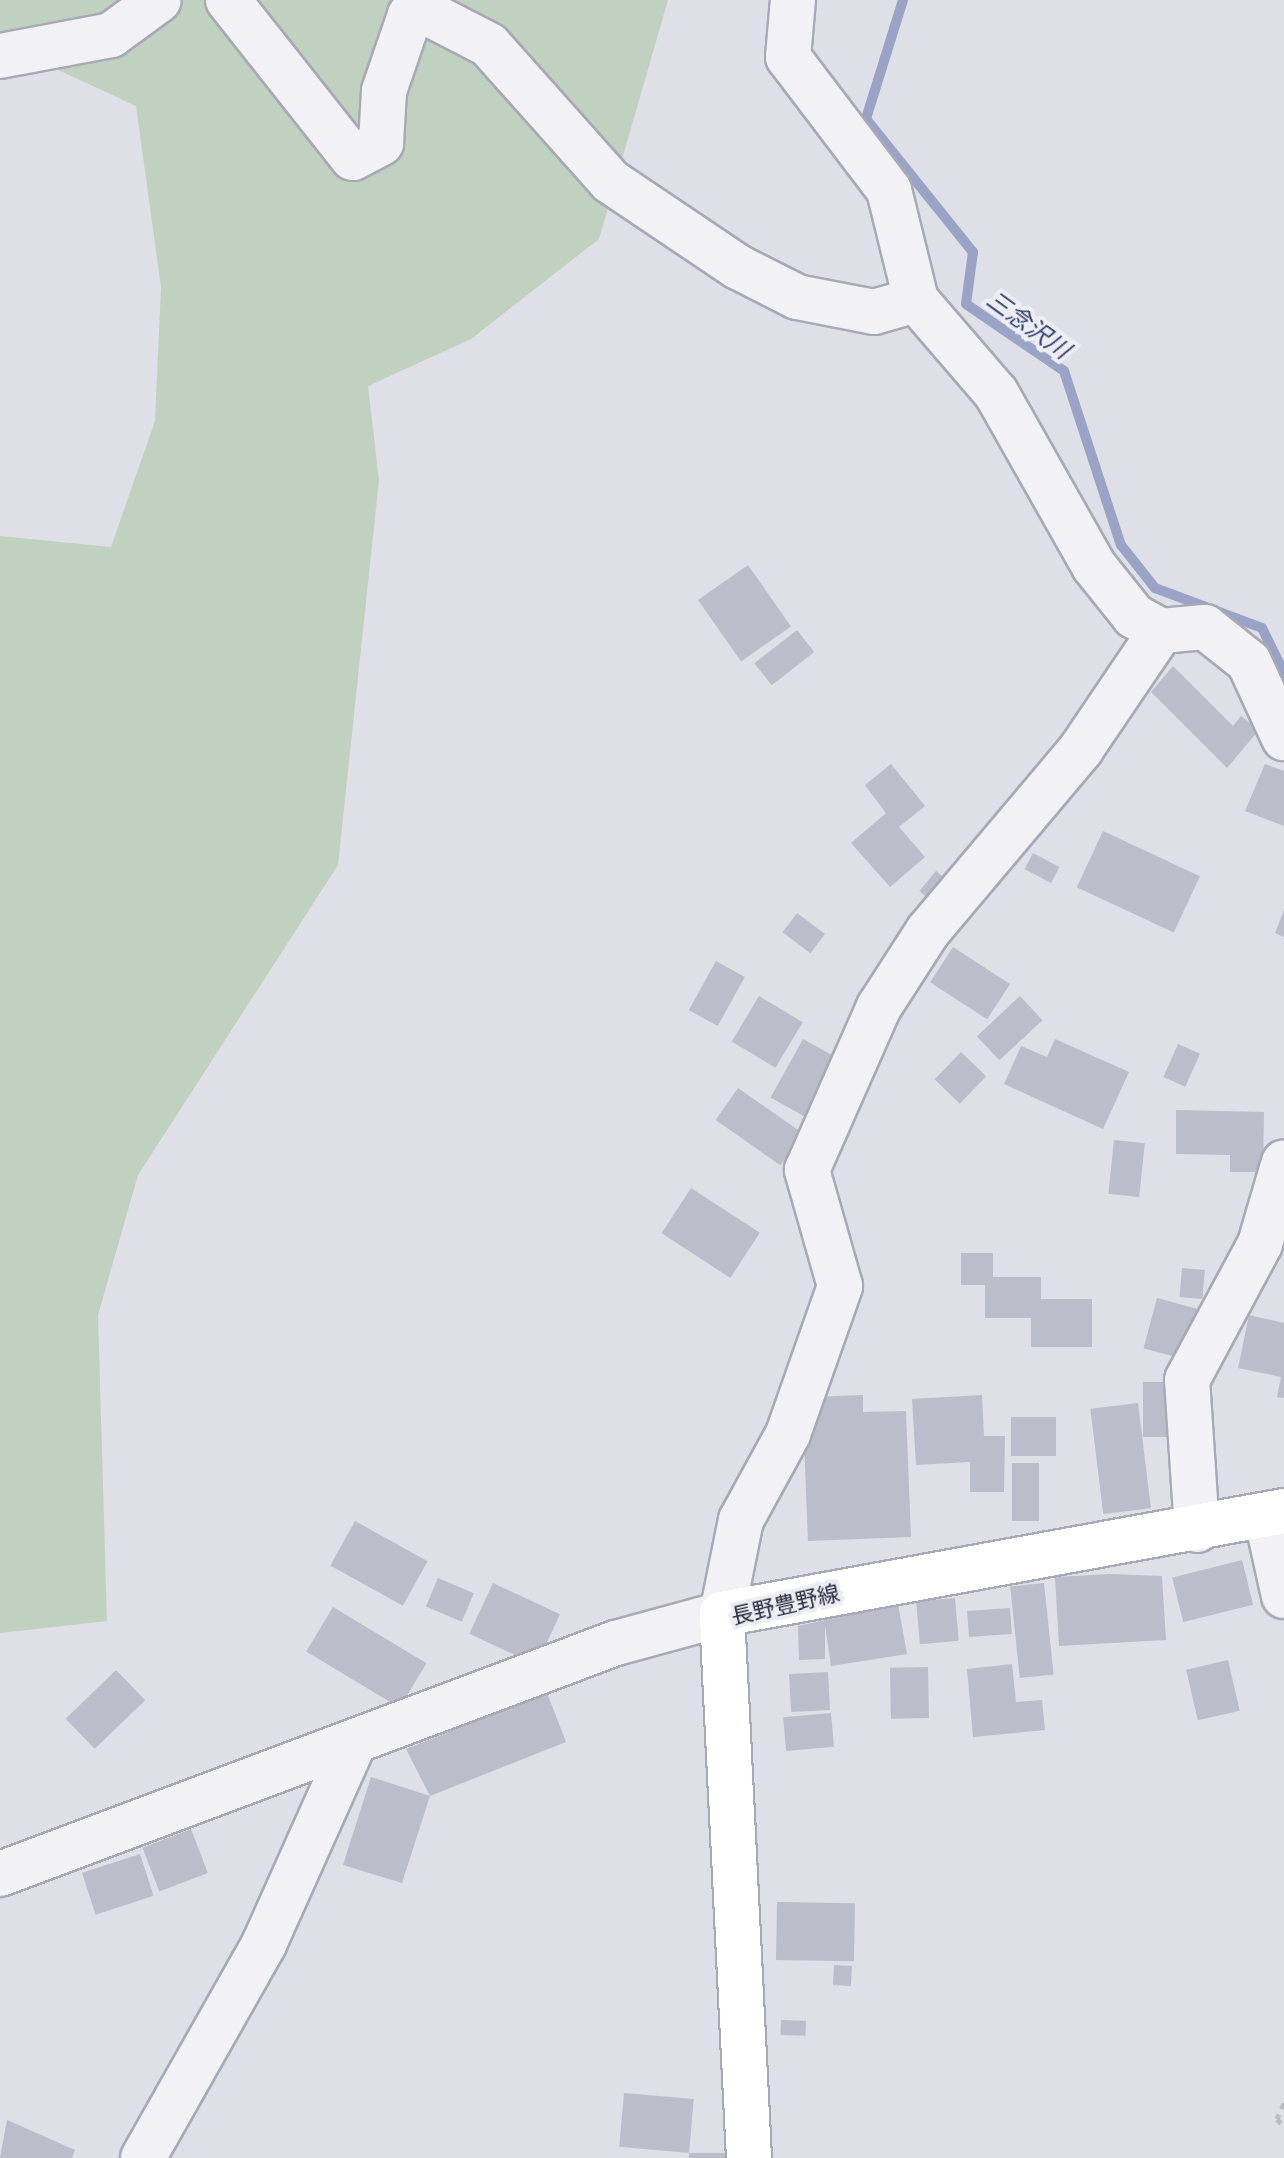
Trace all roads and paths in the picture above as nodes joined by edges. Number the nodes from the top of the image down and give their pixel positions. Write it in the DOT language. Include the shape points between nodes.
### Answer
graph roads {
  1 [pos="159,0"];
  2 [pos="228,0"];
  3 [pos="793,0"];
  4 [pos="0,56"];
  5 [pos="916,300"];
  6 [pos="1161,631"];
  7 [pos="1284,738"];
  8 [pos="1284,1162"];
  9 [pos="1275,1513"];
  10 [pos="1197,1530"];
  11 [pos="1284,1596"];
  12 [pos="722,1614"];
  13 [pos="353,1745"];
  14 [pos="0,1874"];
  15 [pos="1284,2103"];
  16 [pos="1284,2126"];
  17 [pos="143,2158"];
  18 [pos="749,2158"];
  1 -- 4 [label="street" via="111,35"];
  2 -- 5 [label="street" via="353,158 381,143 384,91 410,15 431,15 489,45 610,181 738,267 797,297 874,312"];
  3 -- 5 [label="street" via="788,57 889,190"];
  5 -- 6 [label="street" via="996,393 1094,566 1134,616"];
  6 -- 7 [label="street" via="1205,627 1249,662"];
  6 -- 12 [label="street" via="1081,749 928,931 879,1007 807,1170 840,1286 788,1434 741,1520"];
  8 -- 10 [label="street" via="1260,1244 1187,1380"];
  9 -- 10 [label="main road, 長野豊野線"];
  9 -- 11 [label="street"];
  10 -- 12 [label="main road, 長野豊野線"];
  12 -- 13 [label="street" via="616,1643"];
  12 -- 18 [label="main road, 長野豊野線"];
  13 -- 14 [label="street"];
  13 -- 17 [label="street" via="264,1944"];
  15 -- 16 [label="path" via="1277,2119"];
}
